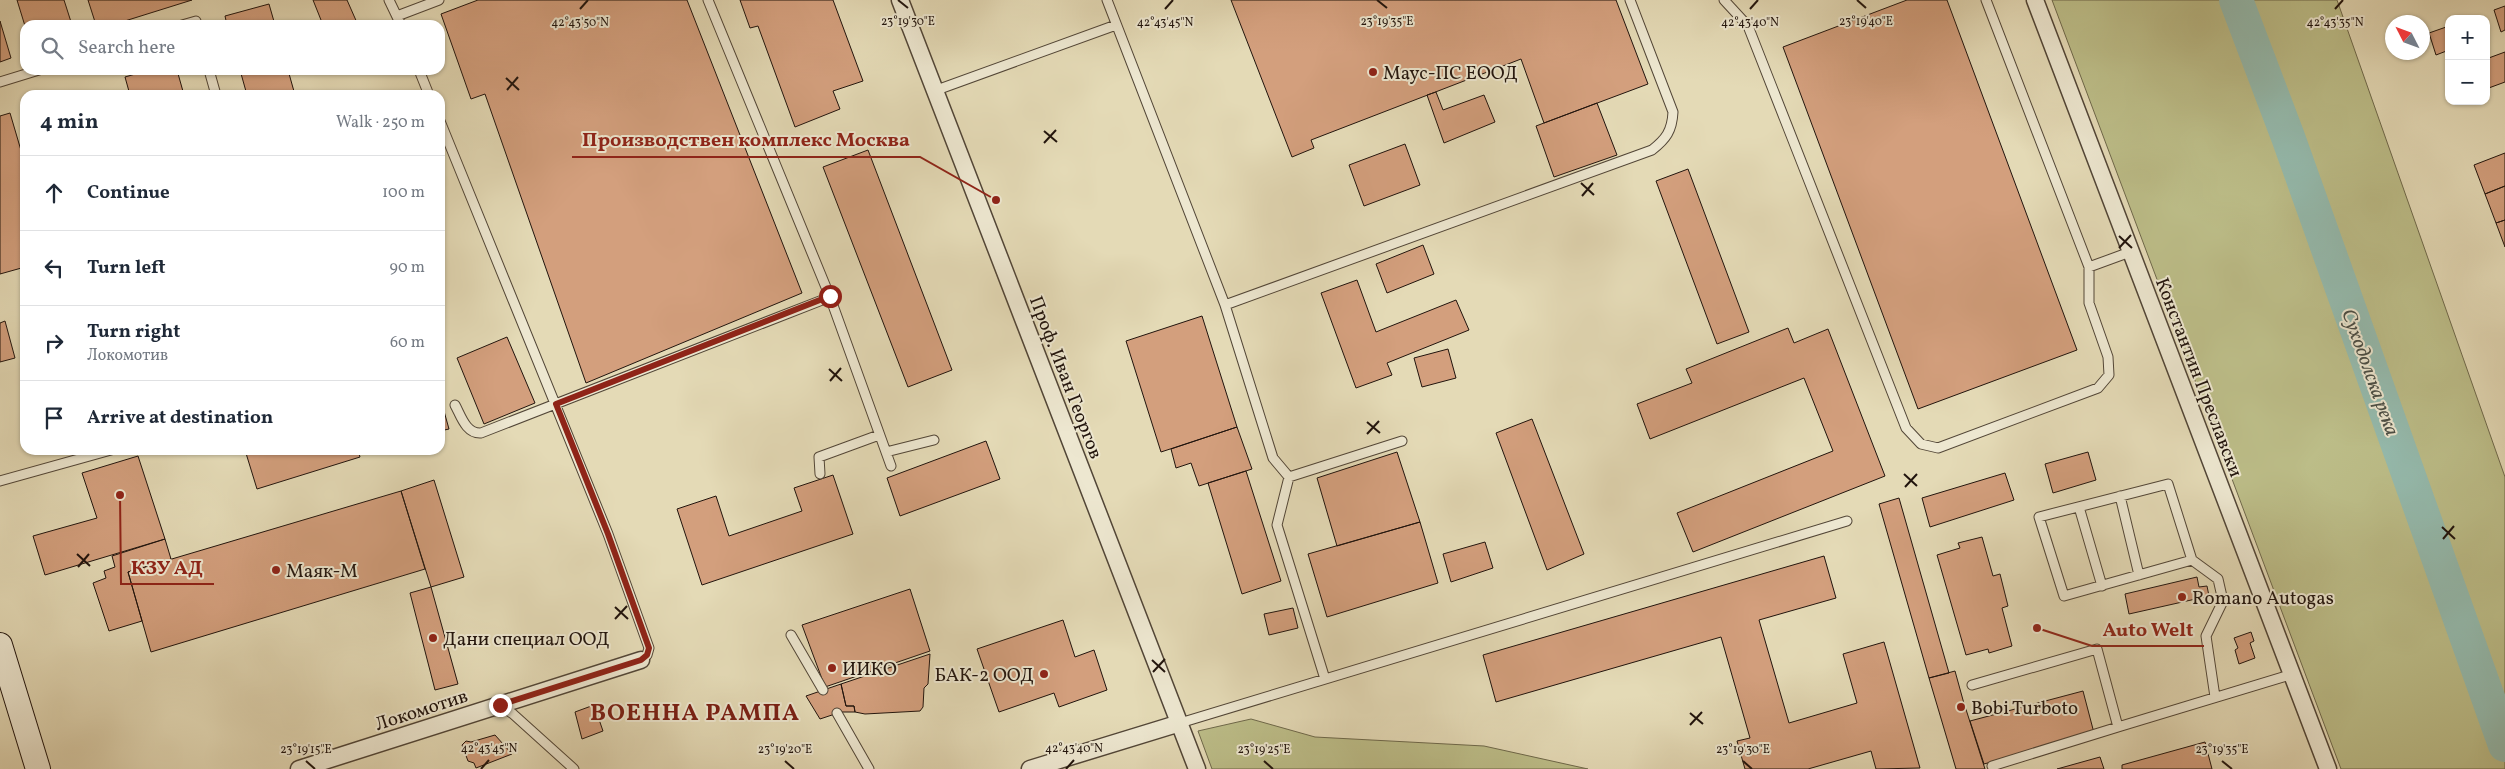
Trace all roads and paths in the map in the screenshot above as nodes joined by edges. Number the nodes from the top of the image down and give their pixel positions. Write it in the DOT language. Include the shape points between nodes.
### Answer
graph roads {
  1 [pos="389,0"];
  2 [pos="439,0"];
  3 [pos="708,0"];
  4 [pos="900,0"];
  5 [pos="1107,0"];
  6 [pos="1630,0"];
  7 [pos="1724,0"];
  8 [pos="1986,0"];
  9 [pos="2036,0"];
  10 [pos="397,16"];
  11 [pos="398,20"];
  12 [pos="1116,25"];
  13 [pos="23,75"];
  14 [pos="210,75"];
  15 [pos="421,75"];
  16 [pos="0,82"];
  17 [pos="215,90"];
  18 [pos="427,90"];
  19 [pos="934,90"];
  20 [pos="445,133"];
  21 [pos="2130,252"];
  22 [pos="2089,267"];
  23 [pos="830,296"];
  24 [pos="1224,305"];
  25 [pos="556,404"];
  26 [pos="455,405"];
  27 [pos="879,435"];
  28 [pos="934,440"];
  29 [pos="1402,441"];
  30 [pos="886,452"];
  31 [pos="93,455"];
  32 [pos="891,466"];
  33 [pos="820,474"];
  34 [pos="1289,478"];
  35 [pos="0,481"];
  36 [pos="2120,496"];
  37 [pos="2080,507"];
  38 [pos="1846,521"];
  39 [pos="2192,560"];
  40 [pos="2139,575"];
  41 [pos="2102,586"];
  42 [pos="791,635"];
  43 [pos="0,645"];
  44 [pos="641,660"];
  45 [pos="2293,674"];
  46 [pos="1325,679"];
  47 [pos="1972,685"];
  48 [pos="823,690"];
  49 [pos="2215,697"];
  50 [pos="500,705"];
  51 [pos="837,713"];
  52 [pos="1180,723"];
  53 [pos="2118,727"];
  54 [pos="1992,766"];
  55 [pos="38,769"];
  56 [pos="299,769"];
  57 [pos="574,769"];
  58 [pos="869,769"];
  59 [pos="1030,769"];
  60 [pos="1198,769"];
  61 [pos="2328,769"];
  1 -- 10 [label="lane"];
  2 -- 10 [label="lane"];
  3 -- 23 [label="lane"];
  4 -- 19 [label="street, Проф. Иван Георгов"];
  5 -- 12 [label="lane"];
  6 -- 24 [label="lane" via="1673,112 1672,127 1665,140 1652,150"];
  7 -- 22 [label="lane" via="1748,26 1906,428 1920,444 1938,448 2098,388 2109,375 2108,357 2088,303"];
  8 -- 22 [label="lane"];
  9 -- 21 [label="street, Константин Преславски"];
  10 -- 11 [label="lane"];
  12 -- 19 [label="lane"];
  12 -- 24 [label="lane"];
  13 -- 16 [label="lane"];
  14 -- 17 [label="lane"];
  15 -- 18 [label="lane"];
  19 -- 52 [label="street, Проф. Иван Георгов"];
  20 -- 25 [label="lane"];
  21 -- 22 [label="lane"];
  21 -- 45 [label="street, Константин Преславски"];
  23 -- 25 [label="lane"];
  23 -- 27 [label="lane"];
  24 -- 34 [label="lane" via="1273,458"];
  25 -- 26 [label="lane" via="481,433 468,429"];
  25 -- 44 [label="lane" via="649,648"];
  27 -- 30 [label="lane"];
  27 -- 33 [label="lane" via="819,457"];
  28 -- 30 [label="lane"];
  29 -- 34 [label="lane"];
  30 -- 32 [label="lane"];
  31 -- 35 [label="lane"];
  34 -- 46 [label="lane" via="1276,525"];
  36 -- 37 [label="lane"];
  36 -- 39 [label="lane" via="2168,484"];
  36 -- 40 [label="lane"];
  37 -- 41 [label="lane"];
  37 -- 41 [label="lane" via="2039,517 2064,596"];
  38 -- 46 [label="lane"];
  39 -- 40 [label="lane"];
  39 -- 49 [label="lane" via="2218,579 2223,601 2206,636"];
  40 -- 41 [label="lane"];
  42 -- 48 [label="lane"];
  43 -- 55 [label="street"];
  44 -- 50 [label="street, Локомотив"];
  45 -- 49 [label="lane"];
  45 -- 61 [label="street, Константин Преславски"];
  46 -- 52 [label="lane"];
  47 -- 53 [label="lane" via="2097,649"];
  49 -- 53 [label="lane"];
  50 -- 56 [label="street, Локомотив"];
  50 -- 57 [label="lane"];
  51 -- 58 [label="lane"];
  52 -- 59 [label="street"];
  52 -- 60 [label="street, Проф. Иван Георгов"];
  53 -- 54 [label="lane"];
}
